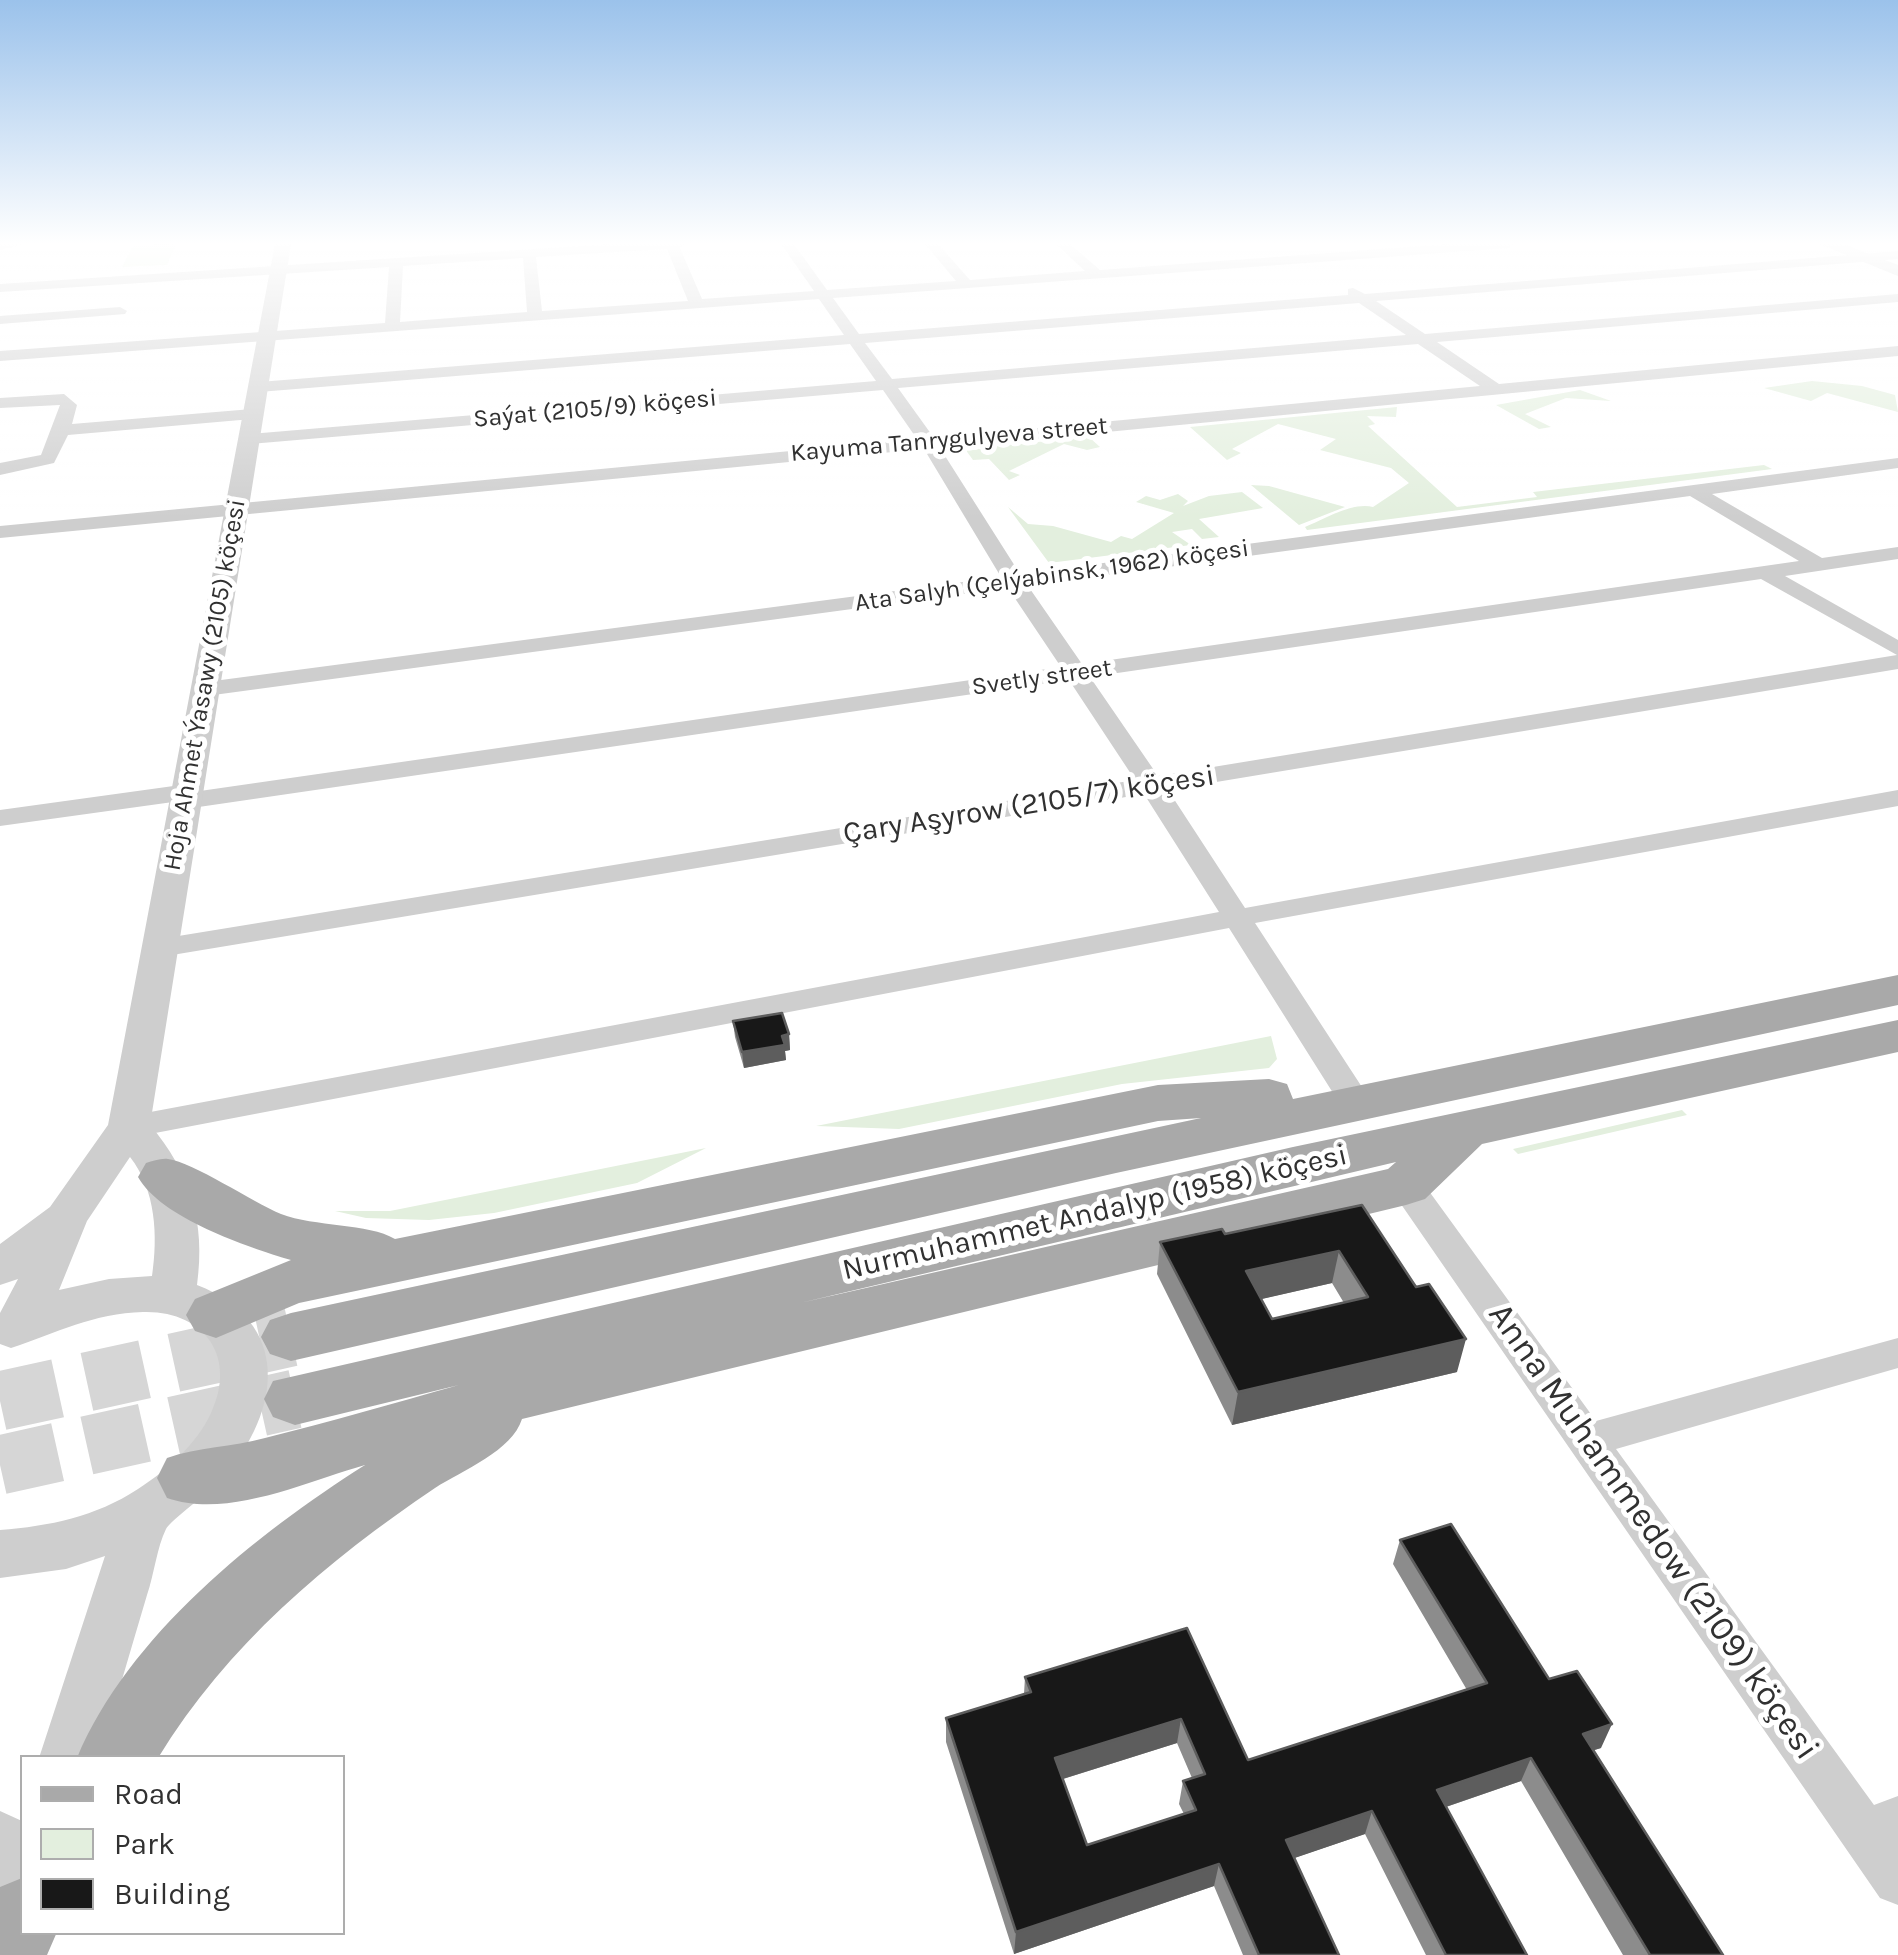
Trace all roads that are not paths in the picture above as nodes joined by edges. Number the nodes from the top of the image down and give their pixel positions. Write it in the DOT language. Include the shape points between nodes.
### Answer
graph roads {
  1 [pos="89,335"];
  2 [pos="226,335"];
  3 [pos="290,335"];
  4 [pos="853,335"];
  5 [pos="888,335"];
  6 [pos="1416,335"];
  7 [pos="1453,335"];
  8 [pos="265,337"];
  9 [pos="855,338"];
  10 [pos="1420,338"];
  11 [pos="1898,352"];
  12 [pos="0,356"];
  13 [pos="890,384"];
  14 [pos="1495,389"];
  15 [pos="0,403"];
  16 [pos="253,413"];
  17 [pos="61,430"];
  18 [pos="928,442"];
  19 [pos="1898,464"];
  20 [pos="0,469"];
  21 [pos="1692,490"];
  22 [pos="235,508"];
  23 [pos="1,534"];
  24 [pos="1898,552"];
  25 [pos="1872,556"];
  26 [pos="1818,564"];
  27 [pos="1764,572"];
  28 [pos="1898,572"];
  29 [pos="1014,581"];
  30 [pos="1898,650"];
  31 [pos="1898,662"];
  32 [pos="1077,673"];
  33 [pos="206,689"];
  34 [pos="1151,784"];
  35 [pos="186,796"];
  36 [pos="1898,798"];
  37 [pos="0,818"];
  38 [pos="1235,918"];
  39 [pos="160,948"];
  40 [pos="1898,990"];
  41 [pos="1898,1036"];
  42 [pos="1349,1092"];
  43 [pos="1446,1108"];
  44 [pos="130,1127"];
  45 [pos="1293,1166"];
  46 [pos="165,1177"];
  47 [pos="1406,1186"];
  48 [pos="1153,1200"];
  49 [pos="67,1217"];
  50 [pos="1247,1222"];
  51 [pos="432,1254"];
  52 [pos="0,1268"];
  53 [pos="194,1306"];
  54 [pos="11,1329"];
  55 [pos="292,1336"];
  56 [pos="1898,1353"];
  57 [pos="548,1386"];
  58 [pos="295,1399"];
  59 [pos="1586,1441"];
  60 [pos="190,1478"];
  61 [pos="141,1515"];
  62 [pos="0,1554"];
  63 [pos="70,1755"];
  64 [pos="117,1755"];
  65 [pos="1882,1827"];
  66 [pos="0,1842"];
  67 [pos="1898,1880"];
  68 [pos="18,1929"];
  1 -- 12 [label="street"];
  2 -- 8 [label="street"];
  3 -- 8 [label="street"];
  4 -- 9 [label="street"];
  5 -- 9 [label="street"];
  6 -- 10 [label="street"];
  7 -- 10 [label="street, Saýat (2105/9) köçesi"];
  8 -- 16 [label="street, Hoja Ahmet Ýasawy (2105) köçesi"];
  9 -- 13 [label="street"];
  9 -- 16 [label="street"];
  10 -- 13 [label="street, Saýat (2105/9) köçesi"];
  10 -- 14 [label="street"];
  11 -- 14 [label="street, Kayuma Tanrygulyeva street"];
  13 -- 16 [label="street, Saýat (2105/9) köçesi"];
  13 -- 18 [label="street"];
  14 -- 18 [label="street, Kayuma Tanrygulyeva street"];
  15 -- 17 [label="street" via="64,400 69,406"];
  16 -- 17 [label="street"];
  16 -- 22 [label="street, Hoja Ahmet Ýasawy (2105) köçesi"];
  17 -- 20 [label="street" via="48,459"];
  18 -- 22 [label="street, Kayuma Tanrygulyeva street"];
  18 -- 29 [label="street"];
  19 -- 21 [label="street, Ata Salyh (Çelýabinsk, 1962) köçesi"];
  21 -- 26 [label="street"];
  21 -- 29 [label="street, Ata Salyh (Çelýabinsk, 1962) köçesi"];
  22 -- 23 [label="street, Kayuma Tanrygulyeva street"];
  22 -- 33 [label="street, Hoja Ahmet Ýasawy (2105) köçesi"];
  24 -- 25 [label="street, Svetly street"];
  25 -- 26 [label="street, Svetly street"];
  25 -- 28 [label="street"];
  26 -- 27 [label="street, Svetly street"];
  27 -- 30 [label="street"];
  27 -- 32 [label="street, Svetly street"];
  29 -- 32 [label="street"];
  29 -- 33 [label="street, Ata Salyh (Çelýabinsk, 1962) köçesi"];
  31 -- 34 [label="street, Çary Aşyrow (2105/7) köçesi"];
  32 -- 34 [label="street"];
  32 -- 35 [label="street, Svetly street"];
  33 -- 35 [label="street, Hoja Ahmet Ýasawy (2105) köçesi"];
  34 -- 38 [label="street"];
  34 -- 39 [label="street, Çary Aşyrow (2105/7) köçesi"];
  35 -- 37 [label="street, Svetly street"];
  35 -- 39 [label="street, Hoja Ahmet Ýasawy (2105) köçesi"];
  36 -- 38 [label="street"];
  38 -- 42 [label="street"];
  38 -- 44 [label="street"];
  39 -- 44 [label="street, Hoja Ahmet Ýasawy (2105) köçesi"];
  40 -- 43 [label="main road, Nurmuhammet Andalyp (1958) köçesi"];
  41 -- 43 [label="main road, Nurmuhammet Andalyp (1958) köçesi"];
  42 -- 43 [label="main road"];
  42 -- 51 [label="main road" via="1158,1103"];
  42 -- 55 [label="main road, Nurmuhammet Andalyp (1958) köçesi"];
  43 -- 45 [label="main road, Nurmuhammet Andalyp (1958) köçesi"];
  43 -- 47 [label="main road"];
  44 -- 46 [label="street"];
  44 -- 49 [label="street, Hoja Ahmet Ýasawy (2105) köçesi"];
  45 -- 48 [label="main road, Nurmuhammet Andalyp (1958) köçesi"];
  45 -- 50 [label="main road"];
  46 -- 51 [label="main road" via="268,1234 346,1251"];
  46 -- 53 [label="street" via="179,1268"];
  47 -- 50 [label="main road"];
  47 -- 59 [label="street, Anna Muhammedow (2109) köçesi"];
  48 -- 50 [label="main road"];
  48 -- 58 [label="main road, Nurmuhammet Andalyp (1958) köçesi"];
  49 -- 52 [label="street"];
  49 -- 54 [label="street, Hoja Ahmet Ýasawy (2105) köçesi"];
  50 -- 57 [label="main road"];
  51 -- 53 [label="main road"];
  53 -- 54 [label="street" via="116,1294 54,1309"];
  53 -- 60 [label="street" via="231,1330 245,1370 243,1394 219,1445"];
  56 -- 59 [label="street"];
  57 -- 60 [label="main road" via="265,1466"];
  57 -- 64 [label="main road" via="389,1480 264,1578 192,1649"];
  59 -- 65 [label="street, Anna Muhammedow (2109) köçesi"];
  60 -- 61 [label="street"];
  61 -- 62 [label="street" via="72,1545"];
  61 -- 63 [label="street"];
  65 -- 67 [label="street, Anna Muhammedow (2109) köçesi"];
  66 -- 68 [label="street"];
}
